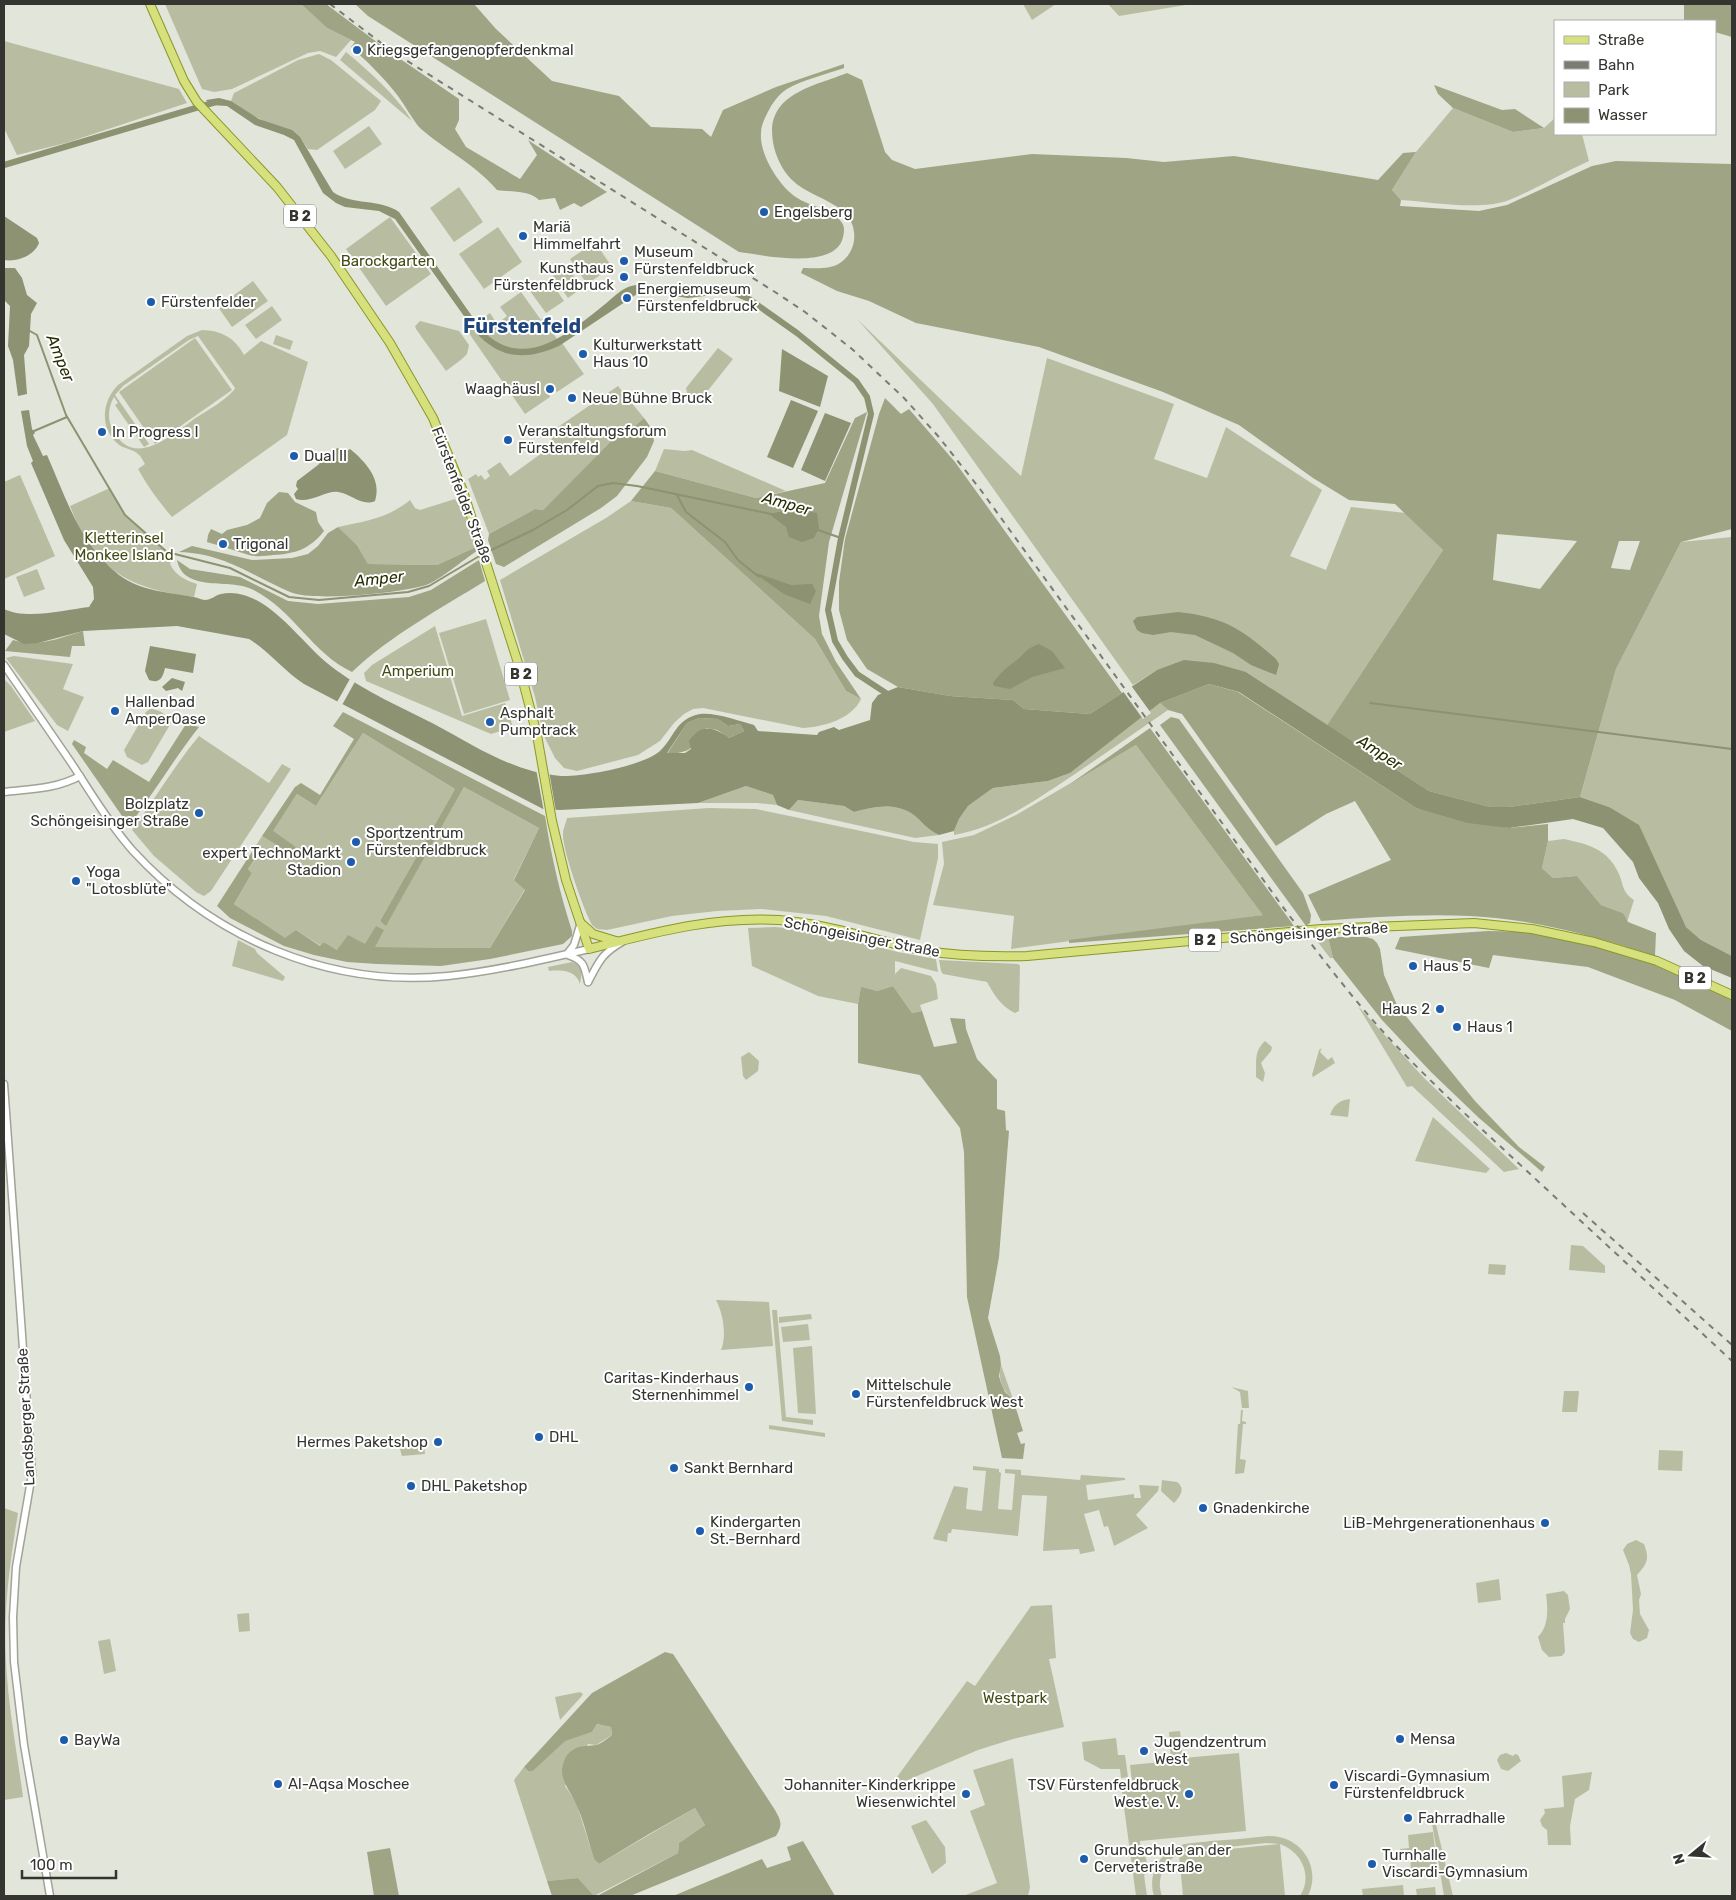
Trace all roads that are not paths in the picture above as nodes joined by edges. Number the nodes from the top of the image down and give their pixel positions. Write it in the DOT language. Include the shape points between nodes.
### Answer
graph roads {
  1 [pos="150,4"];
  2 [pos="4,665"];
  3 [pos="4,672"];
  4 [pos="18,686"];
  5 [pos="80,776"];
  6 [pos="4,792"];
  7 [pos="581,922"];
  8 [pos="628,939"];
  9 [pos="618,942"];
  10 [pos="589,949"];
  11 [pos="567,954"];
  12 [pos="1732,995"];
  13 [pos="4,1084"];
  14 [pos="50,1896"];
  1 -- 7 [label="main road, Fürstenfelder Straße / B 2" via="184,81 198,102 277,186 331,256 382,329 433,418 482,544 519,666 537,735 550,815 566,880"];
  2 -- 4 [label="street, Schöngeisinger Straße"];
  3 -- 4 [label="street, Schöngeisinger Straße"];
  4 -- 5 [label="street, Schöngeisinger Straße"];
  5 -- 6 [label="street" via="52,787"];
  5 -- 11 [label="street, Schöngeisinger Straße" via="120,835 159,878 229,929 284,954 324,967 364,974 424,977 497,969"];
  7 -- 9 [label="main road" via="593,934"];
  7 -- 10 [label="main road, Fürstenfelder Straße"];
  7 -- 11 [label="street" via="575,942"];
  8 -- 9 [label="main road, Schöngeisinger Straße / B 2"];
  8 -- 11 [label="street" via="606,952 588,982 582,963"];
  8 -- 12 [label="main road, Schöngeisinger Straße / B 2" via="685,926 762,919 828,927 938,953 1010,957 1321,929 1474,923 1532,929 1594,942 1658,961"];
  9 -- 10 [label="main road, Schöngeisinger Straße / B 2"];
  10 -- 11 [label="street, Schöngeisinger Straße"];
  13 -- 14 [label="street, Landsberger Straße" via="32,1474 16,1567 14,1662 24,1745"];
}
